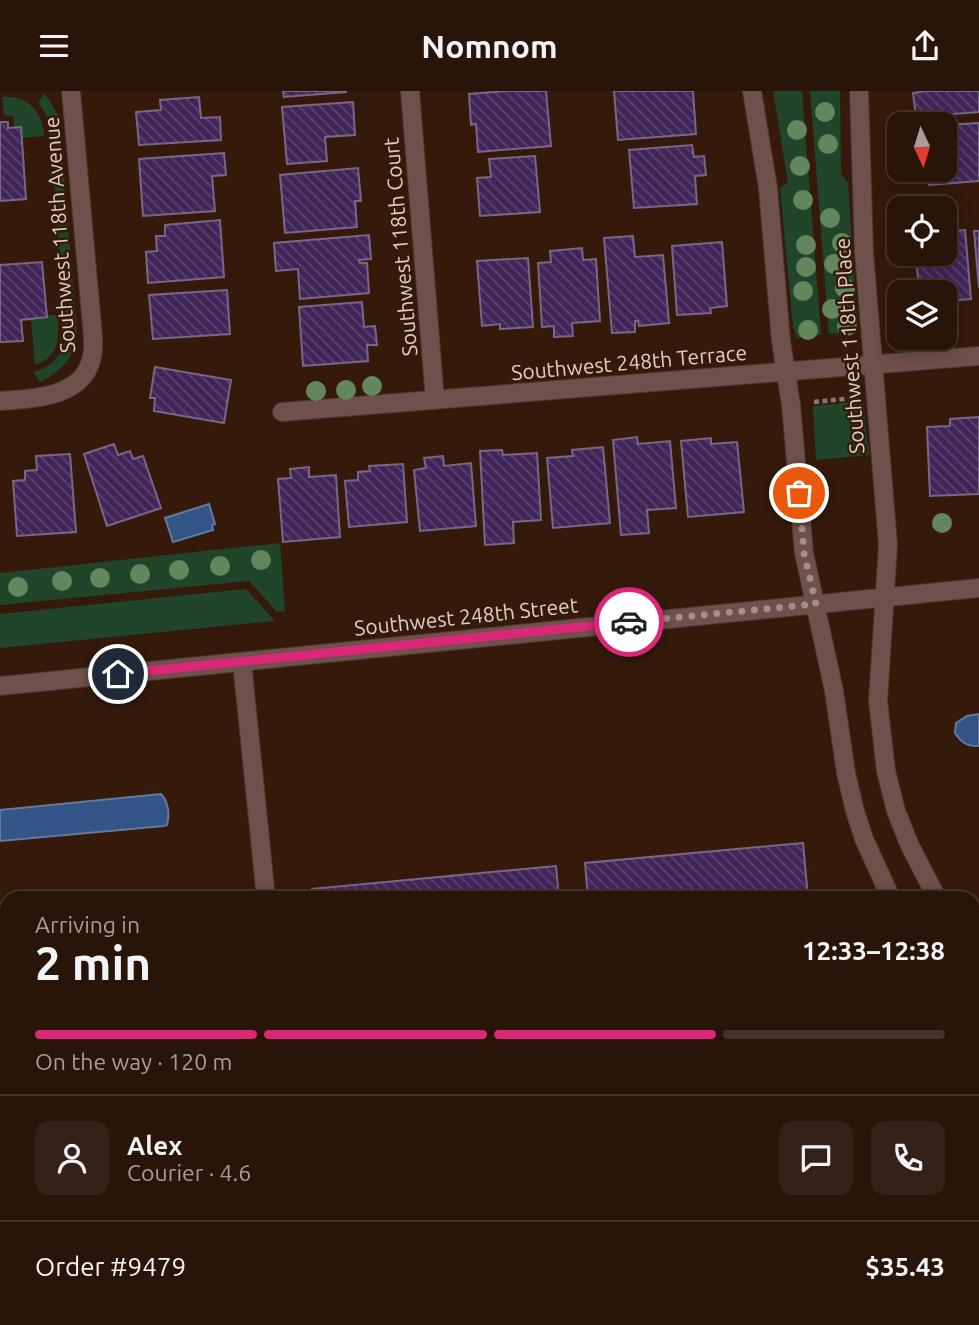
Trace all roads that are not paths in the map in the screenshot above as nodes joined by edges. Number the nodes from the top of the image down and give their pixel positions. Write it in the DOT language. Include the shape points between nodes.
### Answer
graph roads {
  1 [pos="71,91"];
  2 [pos="411,91"];
  3 [pos="752,91"];
  4 [pos="859,91"];
  5 [pos="979,356"];
  6 [pos="872,365"];
  7 [pos="787,373"];
  8 [pos="435,400"];
  9 [pos="0,401"];
  10 [pos="282,412"];
  11 [pos="979,588"];
  12 [pos="885,597"];
  13 [pos="816,604"];
  14 [pos="242,662"];
  15 [pos="0,687"];
  16 [pos="265,891"];
  17 [pos="888,891"];
  18 [pos="933,891"];
  1 -- 9 [label="street, Southwest 118th Avenue" via="91,362 71,388 52,396"];
  2 -- 8 [label="street, Southwest 118th Court"];
  3 -- 7 [label="street" via="768,188"];
  4 -- 6 [label="street, Southwest 118th Place"];
  5 -- 6 [label="street, Southwest 248th Terrace"];
  6 -- 7 [label="street, Southwest 248th Terrace"];
  6 -- 12 [label="street, Southwest 118th Place" via="888,545"];
  7 -- 8 [label="street, Southwest 248th Terrace"];
  7 -- 13 [label="street" via="802,540"];
  8 -- 10 [label="street, Southwest 248th Terrace"];
  11 -- 12 [label="street, Southwest 248th Street"];
  12 -- 13 [label="street, Southwest 248th Street"];
  12 -- 18 [label="street, Southwest 118th Place" via="878,701 887,771 901,824"];
  13 -- 14 [label="street, Southwest 248th Street"];
  13 -- 17 [label="street" via="855,811"];
  14 -- 15 [label="street, Southwest 248th Street"];
  14 -- 16 [label="street"];
}
